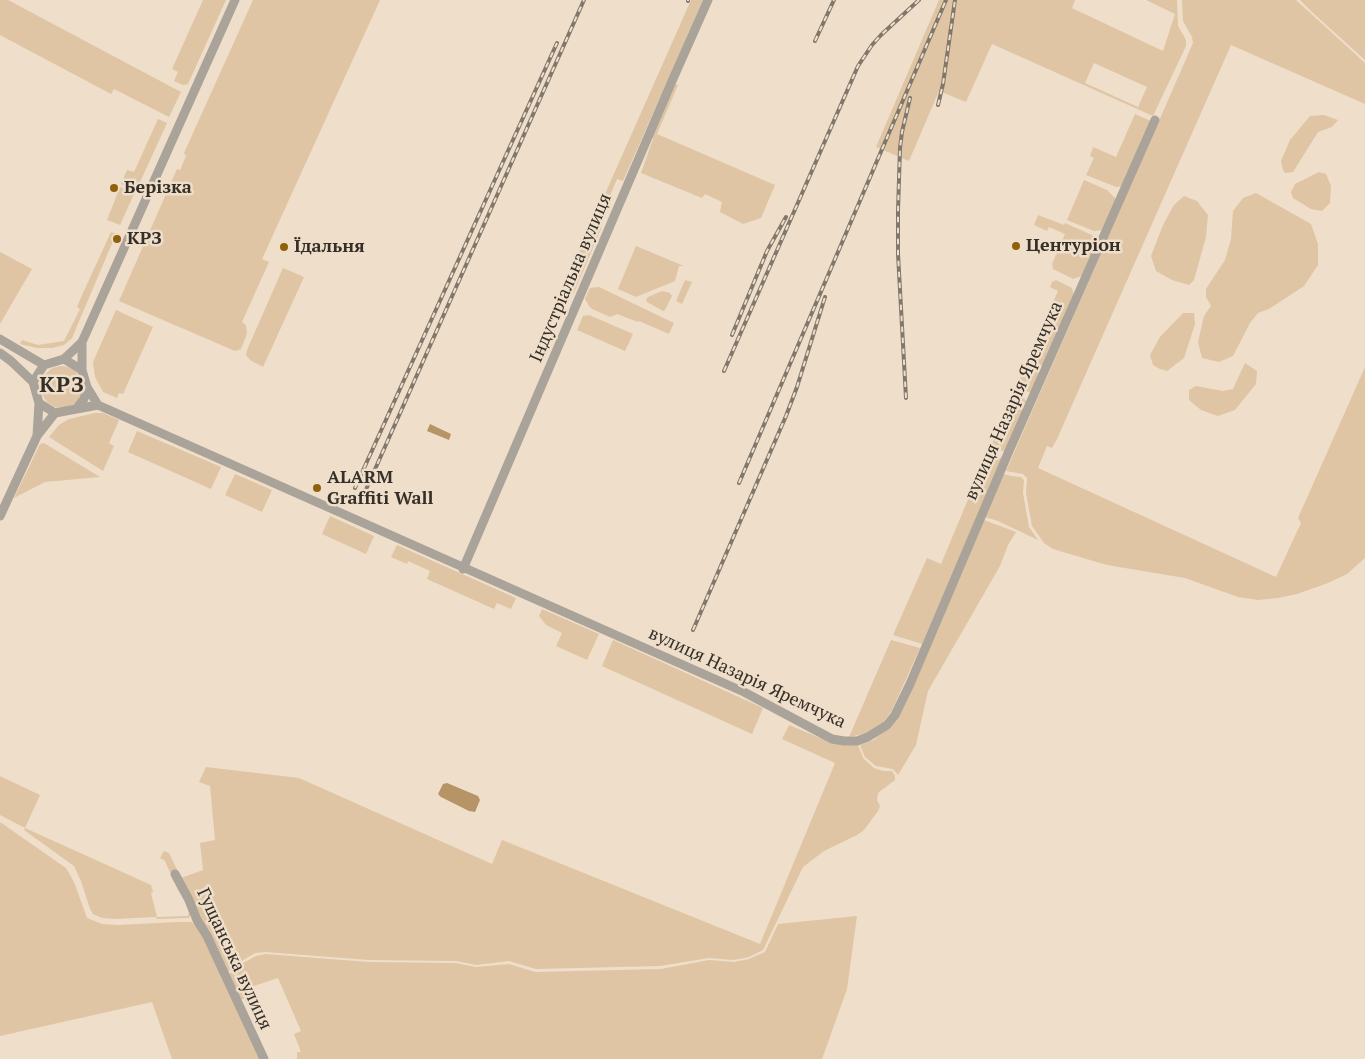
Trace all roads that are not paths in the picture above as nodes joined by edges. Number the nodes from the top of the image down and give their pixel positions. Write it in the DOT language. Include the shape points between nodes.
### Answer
graph roads {
  1 [pos="234,0"];
  2 [pos="708,0"];
  3 [pos="1155,120"];
  4 [pos="0,338"];
  5 [pos="82,342"];
  6 [pos="0,353"];
  7 [pos="64,359"];
  8 [pos="44,365"];
  9 [pos="82,370"];
  10 [pos="33,382"];
  11 [pos="88,387"];
  12 [pos="39,404"];
  13 [pos="98,405"];
  14 [pos="76,409"];
  15 [pos="55,413"];
  16 [pos="37,436"];
  17 [pos="3,500"];
  18 [pos="0,516"];
  19 [pos="463,569"];
  20 [pos="175,874"];
  21 [pos="264,1059"];
  1 -- 5 [label="street"];
  2 -- 19 [label="street, Індустріальна вулиця"];
  3 -- 19 [label="street, вулиця Назарія Яремчука" via="910,684 887,725 857,741 832,738 744,692"];
  4 -- 8 [label="street"];
  5 -- 7 [label="street"];
  5 -- 9 [label="street"];
  6 -- 10 [label="street"];
  7 -- 8 [label="street"];
  7 -- 9 [label="street"];
  8 -- 10 [label="street"];
  9 -- 11 [label="street"];
  10 -- 12 [label="street"];
  11 -- 13 [label="street"];
  11 -- 14 [label="street"];
  12 -- 15 [label="street"];
  12 -- 16 [label="street"];
  13 -- 14 [label="street"];
  13 -- 19 [label="street, вулиця Назарія Яремчука"];
  14 -- 15 [label="street"];
  15 -- 16 [label="street"];
  16 -- 17 [label="street"];
  17 -- 18 [label="street"];
  20 -- 21 [label="street, Гущанська вулиця"];
}
